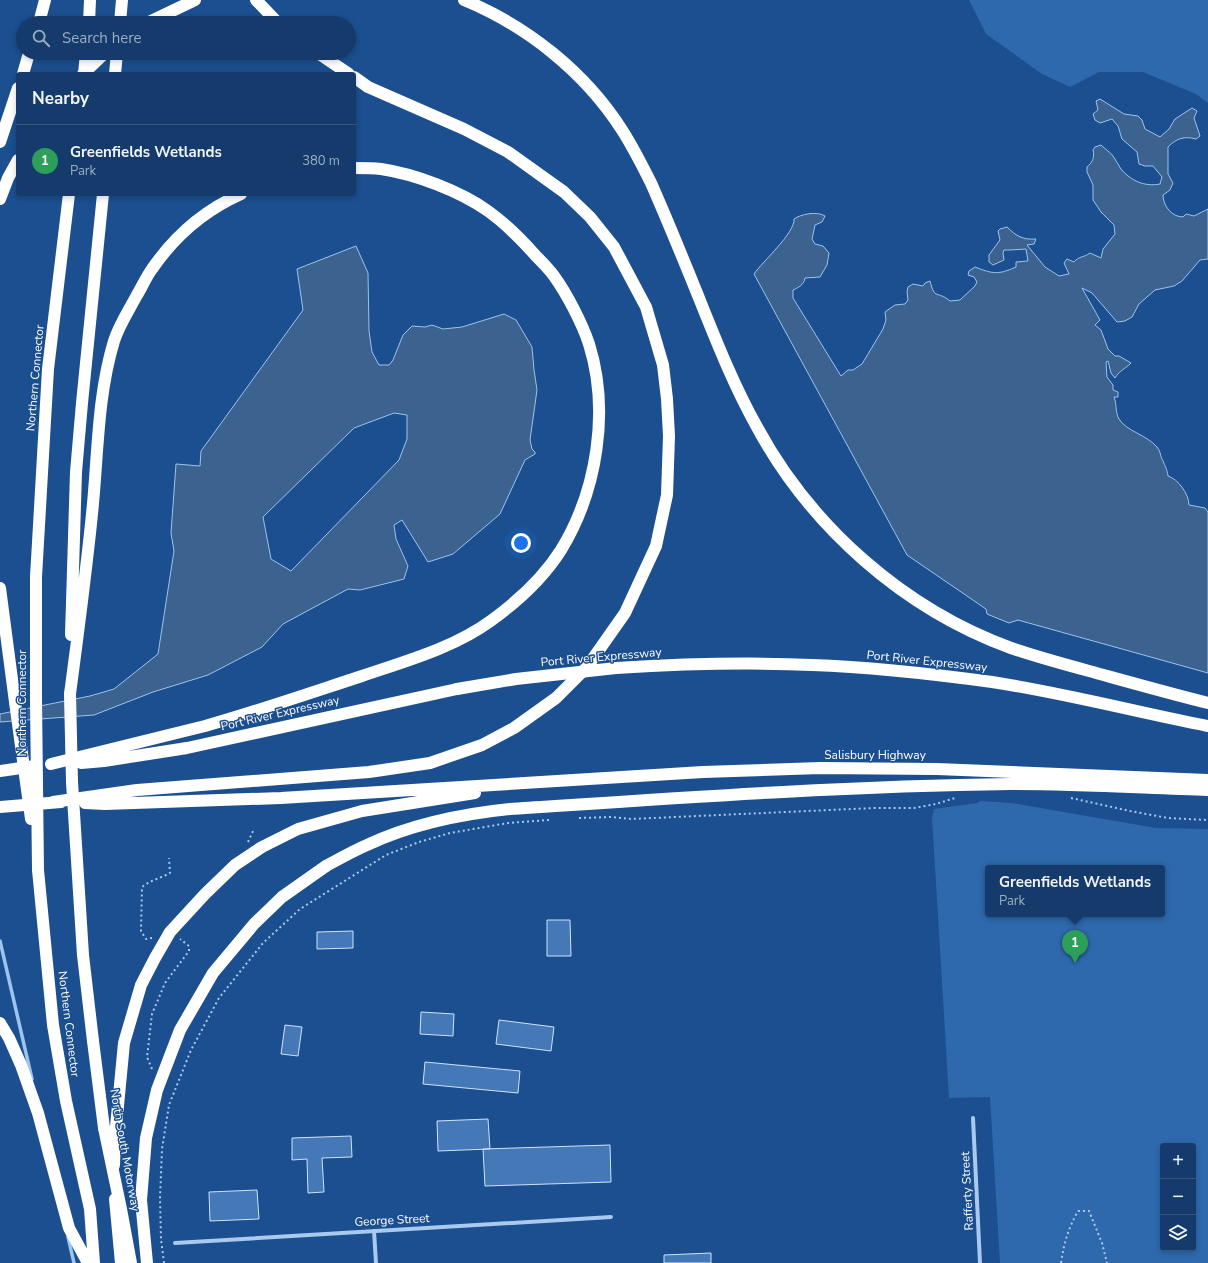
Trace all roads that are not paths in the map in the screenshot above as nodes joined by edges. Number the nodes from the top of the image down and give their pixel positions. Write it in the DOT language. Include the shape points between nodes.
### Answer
graph roads {
  1 [pos="45,0"];
  2 [pos="90,0"];
  3 [pos="122,0"];
  4 [pos="195,0"];
  5 [pos="256,0"];
  6 [pos="464,0"];
  7 [pos="41,16"];
  8 [pos="89,16"];
  9 [pos="121,16"];
  10 [pos="162,16"];
  11 [pos="271,16"];
  12 [pos="28,60"];
  13 [pos="85,60"];
  14 [pos="98,60"];
  15 [pos="117,60"];
  16 [pos="328,60"];
  17 [pos="24,72"];
  18 [pos="83,72"];
  19 [pos="85,72"];
  20 [pos="115,72"];
  21 [pos="346,72"];
  22 [pos="356,78"];
  23 [pos="16,94"];
  24 [pos="0,142"];
  25 [pos="16,164"];
  26 [pos="356,168"];
  27 [pos="69,196"];
  28 [pos="104,196"];
  29 [pos="237,196"];
  30 [pos="0,199"];
  31 [pos="0,588"];
  32 [pos="70,694"];
  33 [pos="1208,703"];
  34 [pos="1208,726"];
  35 [pos="51,764"];
  36 [pos="0,771"];
  37 [pos="1208,780"];
  38 [pos="543,783"];
  39 [pos="1208,790"];
  40 [pos="54,802"];
  41 [pos="0,807"];
  42 [pos="38,870"];
  43 [pos="0,1023"];
  44 [pos="93,1041"];
  45 [pos="973,1118"];
  46 [pos="611,1217"];
  47 [pos="374,1231"];
  48 [pos="175,1243"];
  49 [pos="88,1263"];
  50 [pos="94,1263"];
  51 [pos="121,1263"];
  52 [pos="130,1263"];
  53 [pos="147,1263"];
  54 [pos="376,1263"];
  55 [pos="980,1263"];
  1 -- 7 [label="highway"];
  2 -- 8 [label="highway"];
  3 -- 9 [label="highway"];
  4 -- 10 [label="highway"];
  5 -- 11 [label="highway"];
  6 -- 33 [label="highway" via="502,18 566,64 596,95 621,129 654,190 730,373 757,428 785,472 815,511 856,553 882,576 945,617 1010,648"];
  12 -- 17 [label="highway"];
  13 -- 18 [label="highway"];
  14 -- 19 [label="highway, bridge"];
  15 -- 20 [label="highway"];
  16 -- 21 [label="highway"];
  22 -- 40 [label="highway" via="368,87 464,129 508,152 564,192 590,217 614,247 646,308 663,365 669,436 667,495 656,546 626,613 588,667 556,698 514,728 482,745 430,763 369,772 137,790"];
  23 -- 24 [label="highway"];
  25 -- 30 [label="highway"];
  26 -- 35 [label="highway" via="381,169 415,177 450,190 487,210 520,237 554,276 589,344 596,375 599,414 597,451 590,486 576,521 560,551 540,577 516,601 466,637 400,663 290,700 207,725"];
  27 -- 42 [label="highway, Northern Connector, bridge" via="48,369 36,577"];
  28 -- 32 [label="highway, Northern Connector" via="76,472"];
  29 -- 32 [label="highway" via="200,218 177,238 152,269 114,340 98,429 96,479"];
  31 -- 42 [label="highway, bridge"];
  32 -- 44 [label="highway, Northern Connector, bridge" via="72,782 83,955"];
  34 -- 35 [label="highway, Port River Expressway, bridge" via="1040,691 906,672 764,663 688,664 616,668 516,679 400,700 180,749 104,761"];
  35 -- 36 [label="highway, Port River Expressway"];
  37 -- 38 [label="highway, Salisbury Highway" via="820,768 703,772"];
  38 -- 40 [label="highway" via="281,798 105,804"];
  38 -- 51 [label="highway" via="362,811 298,830 262,847 235,865 170,932 141,985 124,1043 114,1137 114,1189"];
  39 -- 53 [label="highway, bridge" via="1013,784 753,793 480,812 433,821 366,845 326,866 282,898 254,924 213,973 180,1030 157,1090 146,1138 141,1200"];
  40 -- 41 [label="highway"];
  42 -- 50 [label="highway, Northern Connector" via="54,1025 66,1101 90,1209"];
  43 -- 49 [label="highway" via="9,1038 38,1113 68,1228"];
  44 -- 52 [label="highway, North South Motorway, bridge" via="104,1128"];
  45 -- 55 [label="street, Rafferty Street"];
  46 -- 47 [label="street, George Street"];
  47 -- 48 [label="street, George Street"];
  47 -- 54 [label="street"];
}
